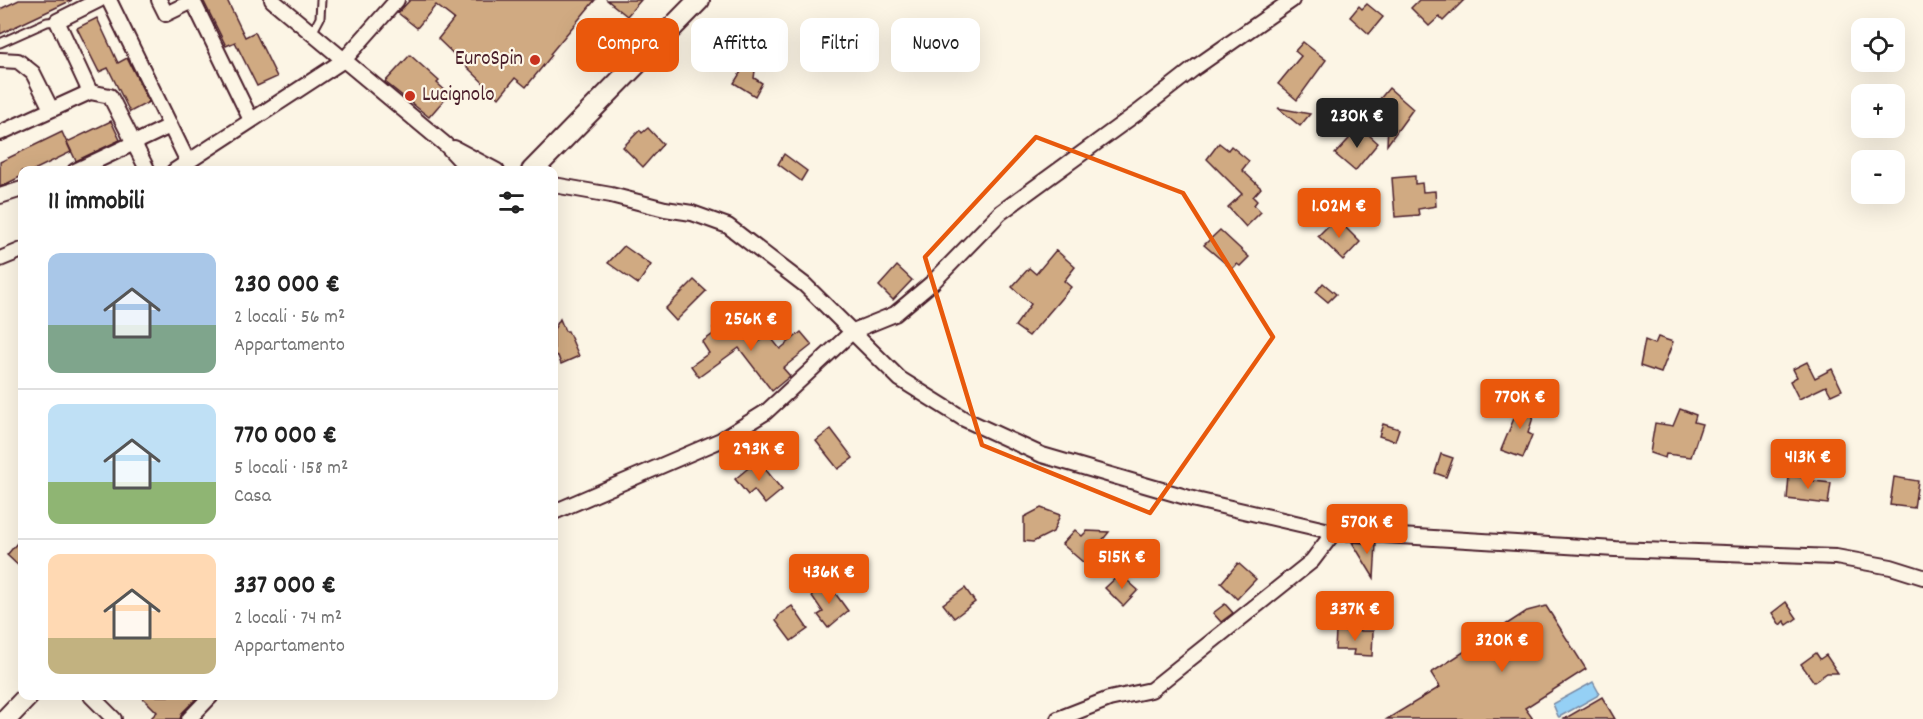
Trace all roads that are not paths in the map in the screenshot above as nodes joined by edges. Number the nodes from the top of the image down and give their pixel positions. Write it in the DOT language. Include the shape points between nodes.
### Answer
graph roads {
  1 [pos="99,0"];
  2 [pos="109,0"];
  3 [pos="159,0"];
  4 [pos="272,0"];
  5 [pos="321,0"];
  6 [pos="397,0"];
  7 [pos="699,0"];
  8 [pos="1292,0"];
  9 [pos="57,21"];
  10 [pos="312,33"];
  11 [pos="0,43"];
  12 [pos="0,60"];
  13 [pos="344,60"];
  14 [pos="90,92"];
  15 [pos="51,109"];
  16 [pos="251,120"];
  17 [pos="170,126"];
  18 [pos="0,133"];
  19 [pos="134,143"];
  20 [pos="446,145"];
  21 [pos="188,162"];
  22 [pos="86,166"];
  23 [pos="146,166"];
  24 [pos="182,166"];
  25 [pos="465,166"];
  26 [pos="487,166"];
  27 [pos="537,166"];
  28 [pos="558,186"];
  29 [pos="18,190"];
  30 [pos="0,196"];
  31 [pos="18,252"];
  32 [pos="0,259"];
  33 [pos="853,331"];
  34 [pos="558,510"];
  35 [pos="1334,532"];
  36 [pos="1923,577"];
  37 [pos="24,700"];
  38 [pos="95,700"];
  39 [pos="207,700"];
  40 [pos="6,719"];
  41 [pos="114,719"];
  42 [pos="189,719"];
  43 [pos="1058,719"];
  1 -- 9 [label="street"];
  2 -- 17 [label="street"];
  3 -- 16 [label="street" via="166,14 193,2"];
  4 -- 10 [label="street"];
  5 -- 10 [label="lane" via="320,18"];
  6 -- 13 [label="street"];
  7 -- 27 [label="main road"];
  8 -- 33 [label="street" via="1000,213 933,282 895,314"];
  9 -- 11 [label="lane"];
  9 -- 14 [label="street"];
  10 -- 13 [label="street"];
  12 -- 15 [label="street" via="18,62 33,73"];
  13 -- 16 [label="street"];
  13 -- 20 [label="street"];
  14 -- 15 [label="street"];
  14 -- 19 [label="street" via="110,96"];
  15 -- 18 [label="street"];
  16 -- 21 [label="street"];
  17 -- 19 [label="street"];
  17 -- 21 [label="street"];
  19 -- 22 [label="street"];
  19 -- 23 [label="street"];
  20 -- 25 [label="street"];
  20 -- 26 [label="street"];
  21 -- 24 [label="street"];
  28 -- 33 [label="street" via="692,213 728,226 805,285"];
  29 -- 30 [label="street"];
  31 -- 32 [label="street"];
  33 -- 34 [label="street" via="766,412 721,440"];
  33 -- 35 [label="street" via="900,379 964,419 1042,455 1196,500"];
  35 -- 36 [label="street" via="1615,549 1836,557"];
  35 -- 43 [label="street" via="1312,561 1150,690 1109,699"];
  37 -- 40 [label="main road"];
  38 -- 41 [label="street"];
  39 -- 42 [label="street"];
}
